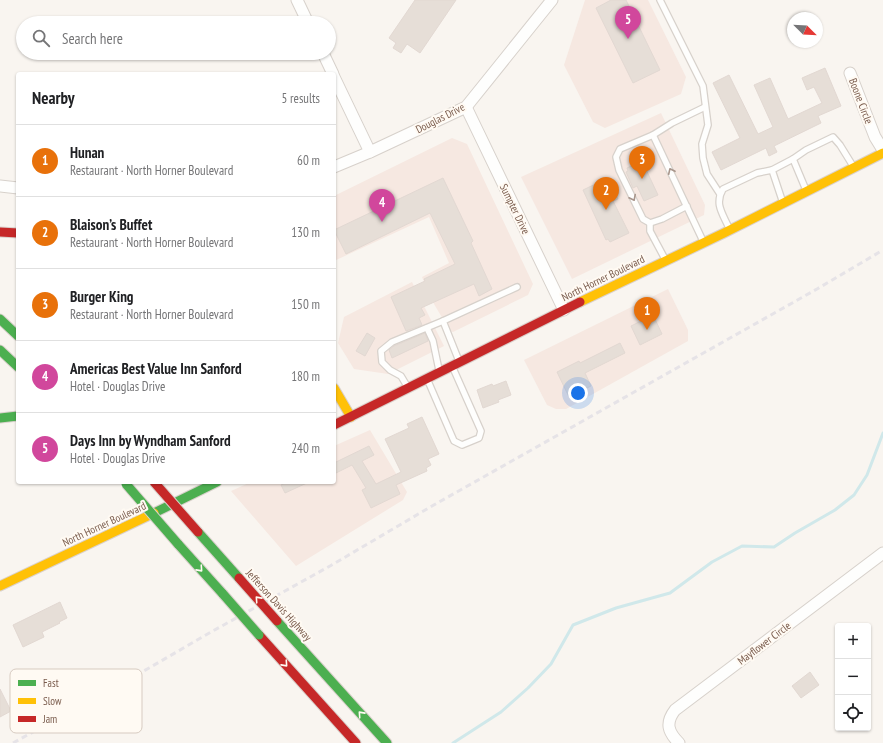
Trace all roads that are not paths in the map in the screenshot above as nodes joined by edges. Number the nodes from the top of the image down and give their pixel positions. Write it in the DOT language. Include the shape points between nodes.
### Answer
graph roads {
  1 [pos="297,0"];
  2 [pos="552,0"];
  3 [pos="660,0"];
  4 [pos="305,16"];
  5 [pos="325,60"];
  6 [pos="331,72"];
  7 [pos="850,73"];
  8 [pos="336,81"];
  9 [pos="466,107"];
  10 [pos="705,107"];
  11 [pos="653,135"];
  12 [pos="883,150"];
  13 [pos="370,152"];
  14 [pos="883,153"];
  15 [pos="793,159"];
  16 [pos="336,166"];
  17 [pos="854,168"];
  18 [pos="772,170"];
  19 [pos="0,186"];
  20 [pos="16,188"];
  21 [pos="806,192"];
  22 [pos="720,194"];
  23 [pos="783,204"];
  24 [pos="687,206"];
  25 [pos="650,223"];
  26 [pos="730,230"];
  27 [pos="0,232"];
  28 [pos="16,233"];
  29 [pos="704,243"];
  30 [pos="666,261"];
  31 [pos="517,287"];
  32 [pos="564,310"];
  33 [pos="0,319"];
  34 [pos="443,321"];
  35 [pos="427,328"];
  36 [pos="16,334"];
  37 [pos="0,350"];
  38 [pos="456,364"];
  39 [pos="16,365"];
  40 [pos="440,372"];
  41 [pos="427,379"];
  42 [pos="409,388"];
  43 [pos="336,391"];
  44 [pos="16,416"];
  45 [pos="351,417"];
  46 [pos="0,418"];
  47 [pos="336,424"];
  48 [pos="126,484"];
  49 [pos="156,484"];
  50 [pos="213,484"];
  51 [pos="883,553"];
  52 [pos="0,586"];
  53 [pos="356,743"];
  54 [pos="387,743"];
  55 [pos="679,743"];
  1 -- 4 [label="street"];
  2 -- 9 [label="street, Douglas Drive"];
  3 -- 10 [label="lane" via="703,86"];
  5 -- 6 [label="street"];
  7 -- 12 [label="street, Boone Circle" via="875,137"];
  8 -- 13 [label="street"];
  9 -- 13 [label="street, Douglas Drive"];
  9 -- 32 [label="street, Sumpter Drive"];
  10 -- 11 [label="lane"];
  10 -- 22 [label="lane" via="708,125 702,144 703,158 707,174"];
  24 -- 11 [label="lane, one-way"];
  11 -- 25 [label="lane, one-way" via="620,149 616,157 619,170 643,219"];
  13 -- 16 [label="street, Douglas Drive"];
  14 -- 17 [label="main road, North Horner Boulevard"];
  15 -- 17 [label="lane" via="833,137"];
  15 -- 18 [label="lane"];
  15 -- 21 [label="lane"];
  17 -- 21 [label="main road, North Horner Boulevard"];
  18 -- 22 [label="lane" via="757,173 723,189"];
  18 -- 23 [label="lane"];
  19 -- 20 [label="street"];
  21 -- 23 [label="main road, North Horner Boulevard"];
  22 -- 26 [label="lane" via="719,206"];
  23 -- 26 [label="main road, North Horner Boulevard"];
  24 -- 25 [label="lane"];
  24 -- 29 [label="lane"];
  25 -- 30 [label="lane" via="650,231"];
  26 -- 29 [label="main road, North Horner Boulevard"];
  27 -- 28 [label="main road"];
  29 -- 30 [label="main road, North Horner Boulevard"];
  30 -- 32 [label="main road, North Horner Boulevard"];
  31 -- 34 [label="lane"];
  32 -- 38 [label="main road, North Horner Boulevard"];
  33 -- 36 [label="main road"];
  34 -- 35 [label="lane"];
  34 -- 38 [label="lane"];
  35 -- 40 [label="lane" via="433,341"];
  35 -- 42 [label="lane" via="392,342 381,352 382,362 401,376"];
  37 -- 39 [label="main road"];
  38 -- 40 [label="main road, North Horner Boulevard"];
  38 -- 41 [label="lane" via="481,431 479,438 462,445 454,441"];
  40 -- 41 [label="main road, North Horner Boulevard"];
  41 -- 42 [label="main road, North Horner Boulevard"];
  42 -- 45 [label="main road, North Horner Boulevard"];
  43 -- 45 [label="main road"];
  44 -- 46 [label="main road"];
  45 -- 47 [label="main road, North Horner Boulevard"];
  48 -- 53 [label="main road, one-way, bridge"];
  54 -- 49 [label="main road, Jefferson Davis Highway, one-way, bridge"];
  50 -- 52 [label="main road, North Horner Boulevard"];
  51 -- 55 [label="street, Mayflower Circle" via="675,710 669,725 672,735"];
}
